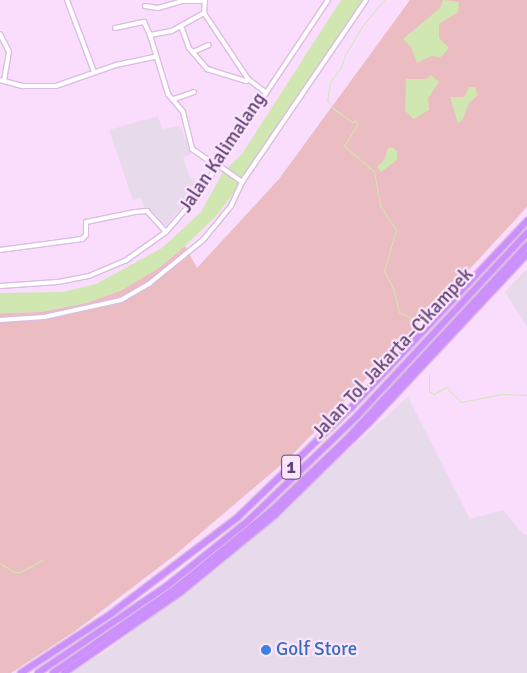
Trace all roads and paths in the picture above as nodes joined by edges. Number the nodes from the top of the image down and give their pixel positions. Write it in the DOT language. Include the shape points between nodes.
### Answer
graph roads {
  1 [pos="67,0"];
  2 [pos="328,0"];
  3 [pos="366,0"];
  4 [pos="205,1"];
  5 [pos="145,6"];
  6 [pos="204,12"];
  7 [pos="180,26"];
  8 [pos="115,28"];
  9 [pos="0,34"];
  10 [pos="150,35"];
  11 [pos="209,45"];
  12 [pos="194,52"];
  13 [pos="155,57"];
  14 [pos="94,72"];
  15 [pos="248,78"];
  16 [pos="2,81"];
  17 [pos="264,91"];
  18 [pos="194,92"];
  19 [pos="174,99"];
  20 [pos="219,166"];
  21 [pos="241,181"];
  22 [pos="527,221"];
  23 [pos="166,232"];
  24 [pos="527,233"];
  25 [pos="527,245"];
  26 [pos="0,250"];
  27 [pos="527,254"];
  28 [pos="0,286"];
  29 [pos="0,320"];
  30 [pos="21,673"];
  31 [pos="38,673"];
  32 [pos="53,673"];
  33 [pos="64,673"];
  1 -- 14 [label="street"];
  2 -- 17 [label="street, Jalan Kalimalang"];
  3 -- 21 [label="street"];
  4 -- 5 [label="street" via="182,1 158,8"];
  4 -- 6 [label="street"];
  6 -- 7 [label="street"];
  6 -- 15 [label="street"];
  7 -- 10 [label="street"];
  7 -- 12 [label="street"];
  8 -- 10 [label="street" via="144,22"];
  9 -- 16 [label="street" via="9,52"];
  10 -- 13 [label="street"];
  11 -- 12 [label="street"];
  12 -- 15 [label="street" via="208,69 246,81"];
  13 -- 14 [label="street"];
  13 -- 19 [label="street" via="168,94"];
  14 -- 16 [label="street" via="56,86 23,86"];
  15 -- 17 [label="street"];
  17 -- 20 [label="street, Jalan Kalimalang"];
  18 -- 19 [label="street"];
  19 -- 20 [label="street" via="183,112 193,151"];
  20 -- 21 [label="street"];
  20 -- 23 [label="street, Jalan Kalimalang" via="184,214"];
  21 -- 29 [label="street" via="231,206 207,236 133,294 100,307 44,317"];
  22 -- 30 [label="highway, 1" via="351,408 237,518 111,614"];
  23 -- 26 [label="street" via="147,212 135,212 86,222 86,236 82,239"];
  23 -- 28 [label="street, Jalan Kalimalang" via="106,271 58,282"];
  24 -- 31 [label="highway, Jalan Tol Jakarta–Cikampek / 1" via="358,416 247,522 167,586"];
  25 -- 32 [label="highway, Jalan Tol Jakarta–Cikampek / 1" via="346,440 260,522 153,604"];
  27 -- 33 [label="highway, 1" via="368,424 275,515 188,586"];
}
